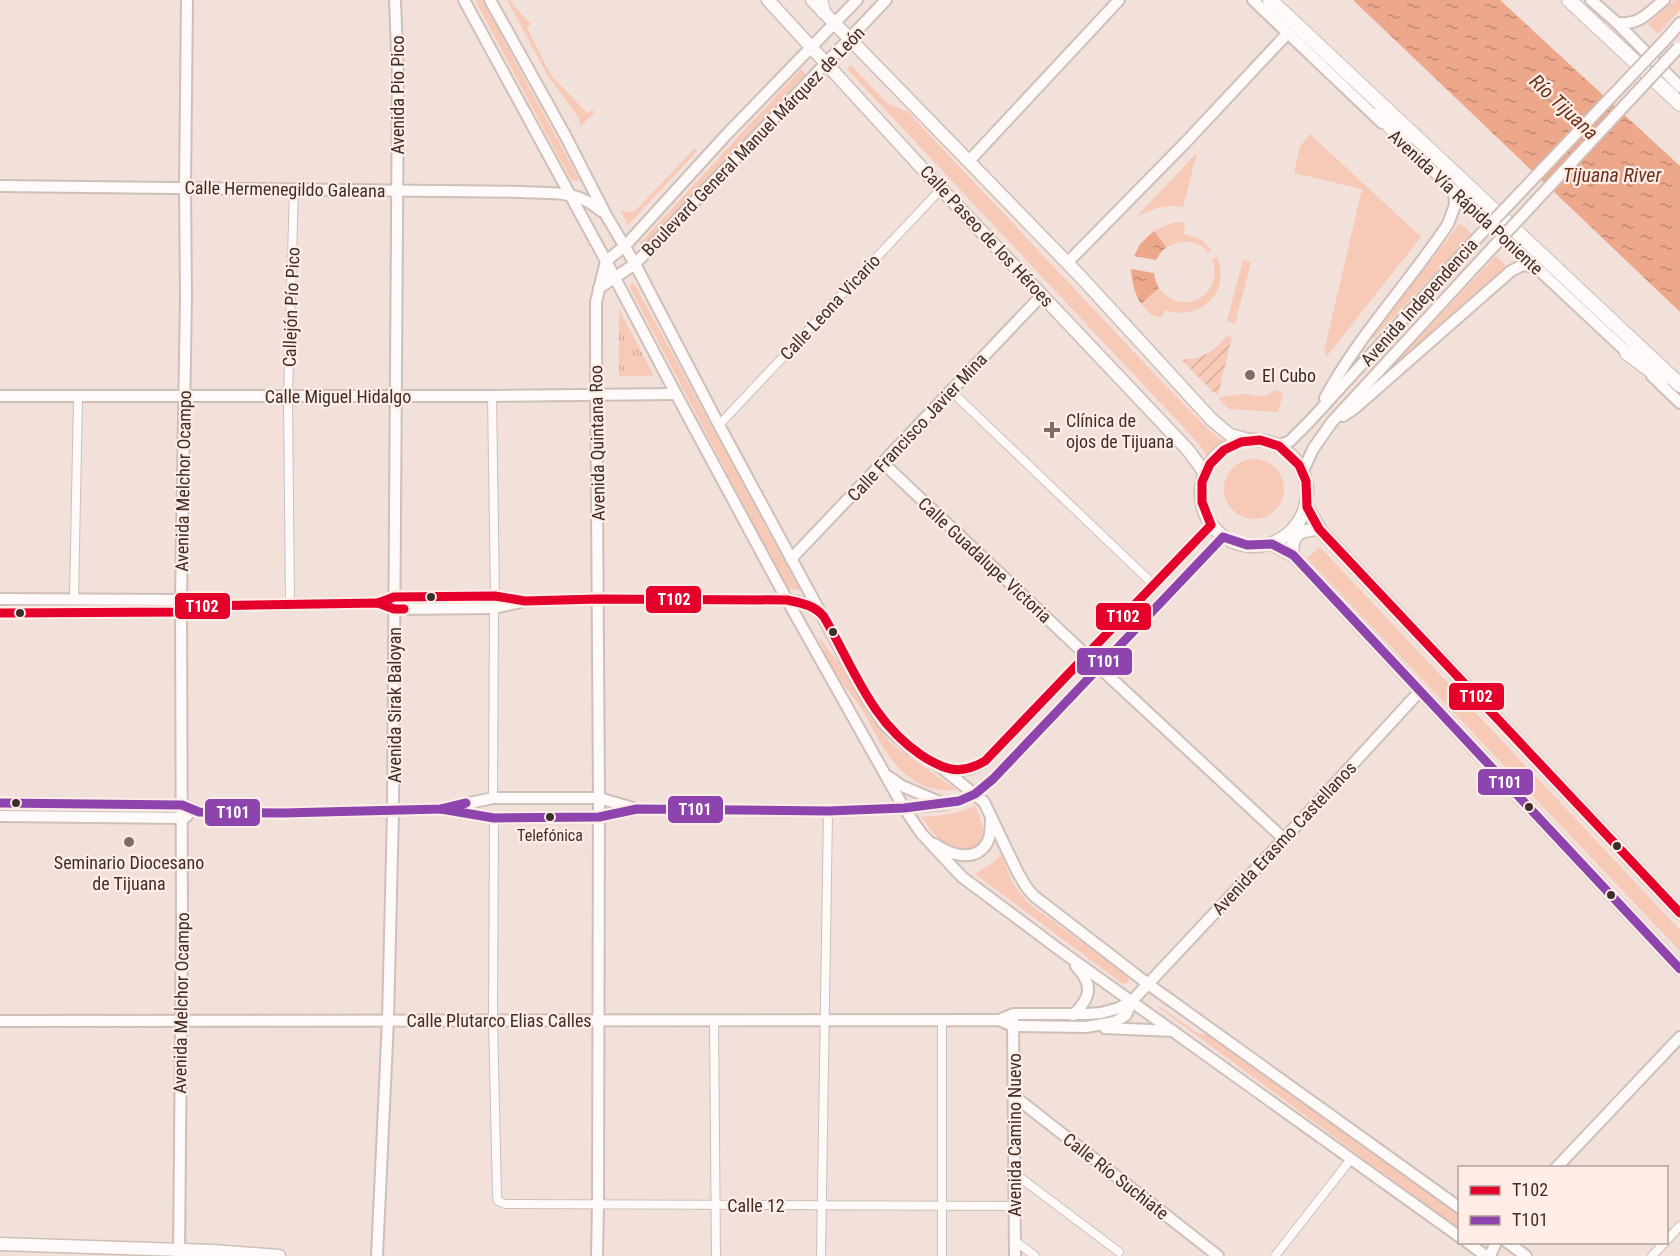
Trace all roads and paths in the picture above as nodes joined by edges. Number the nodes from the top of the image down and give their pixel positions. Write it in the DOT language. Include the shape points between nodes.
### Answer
graph roads {
  1 [pos="187,0"];
  2 [pos="395,0"];
  3 [pos="464,0"];
  4 [pos="490,0"];
  5 [pos="768,0"];
  6 [pos="812,0"];
  7 [pos="857,0"];
  8 [pos="886,0"];
  9 [pos="1119,0"];
  10 [pos="1253,0"];
  11 [pos="1270,0"];
  12 [pos="1569,0"];
  13 [pos="1591,0"];
  14 [pos="1664,0"];
  15 [pos="822,6"];
  16 [pos="836,23"];
  17 [pos="1617,23"];
  18 [pos="1680,23"];
  19 [pos="1287,34"];
  20 [pos="851,39"];
  21 [pos="812,47"];
  22 [pos="1679,47"];
  23 [pos="826,63"];
  24 [pos="1348,75"];
  25 [pos="1680,87"];
  26 [pos="1680,104"];
  27 [pos="1404,143"];
  28 [pos="969,161"];
  29 [pos="0,186"];
  30 [pos="185,188"];
  31 [pos="294,189"];
  32 [pos="941,189"];
  33 [pos="397,190"];
  34 [pos="1454,190"];
  35 [pos="570,195"];
  36 [pos="606,215"];
  37 [pos="625,246"];
  38 [pos="606,261"];
  39 [pos="1067,263"];
  40 [pos="635,264"];
  41 [pos="1536,267"];
  42 [pos="616,278"];
  43 [pos="599,288"];
  44 [pos="1042,295"];
  45 [pos="1627,353"];
  46 [pos="1680,385"];
  47 [pos="951,391"];
  48 [pos="1680,392"];
  49 [pos="597,394"];
  50 [pos="676,394"];
  51 [pos="184,395"];
  52 [pos="0,396"];
  53 [pos="288,396"];
  54 [pos="395,396"];
  55 [pos="492,396"];
  56 [pos="78,397"];
  57 [pos="1680,403"];
  58 [pos="1317,413"];
  59 [pos="1332,422"];
  60 [pos="719,425"];
  61 [pos="1249,440"];
  62 [pos="1278,446"];
  63 [pos="883,463"];
  64 [pos="1303,471"];
  65 [pos="1205,472"];
  66 [pos="1306,505"];
  67 [pos="1211,525"];
  68 [pos="1319,529"];
  69 [pos="1223,537"];
  70 [pos="1272,544"];
  71 [pos="1293,555"];
  72 [pos="791,560"];
  73 [pos="1154,585"];
  74 [pos="495,596"];
  75 [pos="394,597"];
  76 [pos="0,599"];
  77 [pos="74,599"];
  78 [pos="598,599"];
  79 [pos="181,600"];
  80 [pos="787,600"];
  81 [pos="525,601"];
  82 [pos="378,603"];
  83 [pos="290,605"];
  84 [pos="200,606"];
  85 [pos="494,608"];
  86 [pos="394,609"];
  87 [pos="820,611"];
  88 [pos="182,612"];
  89 [pos="0,613"];
  90 [pos="1087,656"];
  91 [pos="1100,668"];
  92 [pos="1420,691"];
  93 [pos="942,768"];
  94 [pos="887,775"];
  95 [pos="975,794"];
  96 [pos="493,798"];
  97 [pos="599,798"];
  98 [pos="0,803"];
  99 [pos="944,804"];
  100 [pos="182,805"];
  101 [pos="904,808"];
  102 [pos="441,809"];
  103 [pos="636,809"];
  104 [pos="393,811"];
  105 [pos="828,811"];
  106 [pos="199,812"];
  107 [pos="0,816"];
  108 [pos="992,816"];
  109 [pos="599,817"];
  110 [pos="182,818"];
  111 [pos="494,818"];
  112 [pos="921,833"];
  113 [pos="1284,839"];
  114 [pos="1680,913"];
  115 [pos="1061,951"];
  116 [pos="1680,969"];
  117 [pos="1148,984"];
  118 [pos="1132,1001"];
  119 [pos="1013,1014"];
  120 [pos="1073,1015"];
  121 [pos="181,1020"];
  122 [pos="388,1020"];
  123 [pos="493,1020"];
  124 [pos="599,1020"];
  125 [pos="714,1020"];
  126 [pos="825,1020"];
  127 [pos="942,1020"];
  128 [pos="999,1020"];
  129 [pos="0,1021"];
  130 [pos="1013,1026"];
  131 [pos="1086,1028"];
  132 [pos="1174,1031"];
  133 [pos="1680,1037"];
  134 [pos="1014,1096"];
  135 [pos="1351,1159"];
  136 [pos="1557,1166"];
  137 [pos="1014,1173"];
  138 [pos="598,1204"];
  139 [pos="716,1204"];
  140 [pos="822,1205"];
  141 [pos="943,1205"];
  142 [pos="1014,1206"];
  143 [pos="1458,1207"];
  144 [pos="1680,1226"];
  145 [pos="1458,1236"];
  146 [pos="1668,1240"];
  147 [pos="1015,1241"];
  148 [pos="0,1244"];
  149 [pos="1470,1244"];
  150 [pos="1510,1244"];
  151 [pos="1664,1244"];
  152 [pos="1119,1252"];
  153 [pos="179,1253"];
  154 [pos="279,1256"];
  155 [pos="377,1256"];
  156 [pos="597,1256"];
  157 [pos="716,1256"];
  158 [pos="821,1256"];
  159 [pos="942,1256"];
  160 [pos="1015,1256"];
  161 [pos="1035,1256"];
  162 [pos="1218,1256"];
  163 [pos="1275,1256"];
  164 [pos="1488,1256"];
  165 [pos="1526,1256"];
  166 [pos="1652,1256"];
  1 -- 30 [label="main road, Avenida Melchor Ocampo"];
  2 -- 33 [label="main road, Avenida Pio Pico"];
  3 -- 35 [label="main road"];
  4 -- 36 [label="main road"];
  5 -- 21 [label="main road, Calle Paseo de los Héroes"];
  6 -- 15 [label="main road, Calle Paseo de los Héroes"];
  7 -- 16 [label="main road, Boulevard General Manuel Márquez de León"];
  8 -- 20 [label="main road, Boulevard General Manuel Márquez de León"];
  9 -- 28 [label="main road"];
  10 -- 19 [label="main road, Avenida Vía Rápida Poniente"];
  11 -- 24 [label="highway"];
  12 -- 26 [label="highway"];
  13 -- 17 [label="main road"];
  14 -- 17 [label="main road" via="1632,24"];
  15 -- 16 [label="main road, Calle Paseo de los Héroes"];
  16 -- 20 [label="main road, Calle Paseo de los Héroes"];
  16 -- 21 [label="main road, Boulevard General Manuel Márquez de León"];
  17 -- 25 [label="main road"];
  18 -- 58 [label="main road, Avenida Independencia, bridge"];
  19 -- 27 [label="main road, Avenida Vía Rápida Poniente"];
  19 -- 39 [label="main road"];
  20 -- 23 [label="main road, Boulevard General Manuel Márquez de León"];
  20 -- 28 [label="main road, Calle Paseo de los Héroes"];
  21 -- 23 [label="main road, Calle Paseo de los Héroes"];
  21 -- 37 [label="main road, Boulevard General Manuel Márquez de León"];
  22 -- 59 [label="main road, Avenida Independencia, bridge"];
  23 -- 32 [label="main road, Calle Paseo de los Héroes"];
  23 -- 40 [label="main road, Boulevard General Manuel Márquez de León"];
  24 -- 27 [label="highway"];
  24 -- 46 [label="highway, Avenida Vía Rápida Poniente"];
  27 -- 34 [label="main road, Avenida Vía Rápida Poniente"];
  28 -- 39 [label="main road, Calle Paseo de los Héroes"];
  29 -- 30 [label="main road, Calle Hermenegildo Galeana"];
  30 -- 31 [label="main road, Calle Hermenegildo Galeana"];
  30 -- 51 [label="main road, Avenida Melchor Ocampo"];
  31 -- 33 [label="main road, Calle Hermenegildo Galeana"];
  31 -- 53 [label="street, Callejón Pío Pico"];
  32 -- 44 [label="main road, Calle Paseo de los Héroes"];
  32 -- 60 [label="street, Calle Leona Vicario"];
  33 -- 35 [label="main road, Calle Hermenegildo Galeana"];
  33 -- 54 [label="main road, Avenida Sirak Baloyan"];
  34 -- 41 [label="main road, Avenida Vía Rápida Poniente"];
  34 -- 58 [label="main road" via="1455,205 1448,224 1345,365"];
  35 -- 36 [label="main road" via="585,199"];
  35 -- 38 [label="main road"];
  36 -- 37 [label="main road"];
  37 -- 38 [label="main road, Boulevard General Manuel Márquez de León"];
  37 -- 40 [label="main road"];
  38 -- 42 [label="main road"];
  38 -- 43 [label="main road, Avenida Quintana Roo"];
  39 -- 61 [label="main road, Calle Paseo de los Héroes" via="1212,420 1230,435"];
  40 -- 42 [label="main road, Boulevard General Manuel Márquez de León"];
  40 -- 60 [label="main road"];
  41 -- 45 [label="main road, Avenida Vía Rápida Poniente"];
  41 -- 59 [label="main road" via="1523,265 1511,271 1355,408"];
  42 -- 43 [label="main road"];
  42 -- 50 [label="main road"];
  43 -- 49 [label="main road, Avenida Quintana Roo"];
  44 -- 47 [label="main road, Calle Francisco Javier Mina"];
  44 -- 65 [label="main road, Calle Paseo de los Héroes"];
  45 -- 48 [label="highway"];
  45 -- 57 [label="main road, Avenida Vía Rápida Poniente"];
  47 -- 63 [label="main road, Calle Francisco Javier Mina"];
  47 -- 73 [label="street"];
  49 -- 50 [label="main road, Calle Miguel Hidalgo"];
  49 -- 55 [label="main road, Calle Miguel Hidalgo"];
  49 -- 78 [label="main road, Avenida Quintana Roo"];
  50 -- 80 [label="main road"];
  51 -- 53 [label="main road, Calle Miguel Hidalgo"];
  51 -- 56 [label="main road, Calle Miguel Hidalgo"];
  51 -- 79 [label="main road, Avenida Melchor Ocampo"];
  52 -- 56 [label="main road, Calle Miguel Hidalgo"];
  53 -- 54 [label="main road, Calle Miguel Hidalgo"];
  53 -- 83 [label="street, Callejón Pío Pico"];
  54 -- 55 [label="main road, Calle Miguel Hidalgo"];
  54 -- 75 [label="main road, Avenida Sirak Baloyan"];
  55 -- 74 [label="street"];
  56 -- 77 [label="street"];
  58 -- 62 [label="main road, Avenida Independencia" via="1290,441"];
  59 -- 64 [label="main road, Avenida Independencia"];
  60 -- 72 [label="main road"];
  61 -- 62 [label="main road"];
  61 -- 65 [label="main road" via="1222,450"];
  62 -- 64 [label="main road"];
  63 -- 72 [label="main road, Calle Francisco Javier Mina"];
  63 -- 90 [label="main road, Calle Guadalupe Victoria"];
  64 -- 66 [label="main road"];
  65 -- 67 [label="main road" via="1202,505"];
  66 -- 68 [label="main road"];
  66 -- 70 [label="main road" via="1294,529"];
  67 -- 69 [label="main road"];
  67 -- 73 [label="main road"];
  68 -- 71 [label="main road" via="1303,530 1297,535"];
  68 -- 114 [label="main road"];
  69 -- 70 [label="main road" via="1246,546"];
  69 -- 91 [label="main road"];
  70 -- 71 [label="main road"];
  71 -- 92 [label="main road"];
  72 -- 87 [label="main road"];
  73 -- 90 [label="main road"];
  74 -- 75 [label="main road"];
  74 -- 81 [label="main road"];
  75 -- 82 [label="main road"];
  75 -- 86 [label="main road, Avenida Sirak Baloyan"];
  76 -- 77 [label="main road"];
  77 -- 79 [label="main road"];
  78 -- 80 [label="main road"];
  78 -- 81 [label="main road"];
  78 -- 97 [label="main road, Avenida Quintana Roo"];
  79 -- 84 [label="main road"];
  79 -- 88 [label="main road, Avenida Melchor Ocampo"];
  80 -- 87 [label="main road"];
  80 -- 94 [label="main road"];
  81 -- 85 [label="main road"];
  82 -- 83 [label="main road"];
  82 -- 86 [label="main road"];
  83 -- 84 [label="main road"];
  84 -- 88 [label="main road"];
  85 -- 86 [label="main road"];
  85 -- 96 [label="street"];
  86 -- 104 [label="main road, Avenida Sirak Baloyan"];
  87 -- 93 [label="main road" via="883,723 910,748"];
  88 -- 89 [label="main road"];
  88 -- 100 [label="main road, Avenida Melchor Ocampo"];
  90 -- 93 [label="main road" via="985,761 961,771"];
  91 -- 95 [label="main road"];
  91 -- 113 [label="main road"];
  92 -- 113 [label="main road, Avenida Erasmo Castellanos"];
  92 -- 116 [label="main road"];
  93 -- 95 [label="main road"];
  94 -- 99 [label="main road" via="902,786"];
  94 -- 101 [label="main road"];
  95 -- 99 [label="main road"];
  95 -- 108 [label="main road"];
  96 -- 97 [label="main road"];
  96 -- 102 [label="main road"];
  97 -- 103 [label="main road"];
  97 -- 109 [label="main road, Avenida Quintana Roo"];
  98 -- 100 [label="main road"];
  99 -- 101 [label="main road"];
  100 -- 106 [label="main road"];
  100 -- 110 [label="main road, Avenida Melchor Ocampo"];
  101 -- 105 [label="main road"];
  101 -- 112 [label="main road"];
  102 -- 104 [label="main road"];
  102 -- 111 [label="main road"];
  103 -- 105 [label="main road"];
  103 -- 109 [label="main road"];
  104 -- 106 [label="main road"];
  104 -- 122 [label="main road, Avenida Sirak Baloyan"];
  105 -- 126 [label="street"];
  106 -- 110 [label="main road"];
  107 -- 110 [label="main road"];
  108 -- 112 [label="main road" via="986,845 975,854 955,855"];
  108 -- 117 [label="main road" via="1018,873 1034,896"];
  109 -- 111 [label="main road"];
  109 -- 124 [label="main road, Avenida Quintana Roo"];
  110 -- 121 [label="main road, Avenida Melchor Ocampo"];
  111 -- 123 [label="street"];
  112 -- 115 [label="main road" via="962,877"];
  113 -- 117 [label="main road, Avenida Erasmo Castellanos"];
  115 -- 118 [label="main road"];
  115 -- 120 [label="main road" via="1087,981 1088,995"];
  117 -- 118 [label="main road, Avenida Erasmo Castellanos"];
  117 -- 143 [label="main road"];
  118 -- 120 [label="main road, Calle Plutarco Elias Calles" via="1110,1011"];
  118 -- 131 [label="main road, Calle Plutarco Elias Calles" via="1126,1016"];
  118 -- 132 [label="main road"];
  119 -- 120 [label="main road, Calle Plutarco Elias Calles"];
  119 -- 128 [label="main road, Calle Plutarco Elias Calles"];
  119 -- 130 [label="main road, Avenida Camino Nuevo"];
  121 -- 122 [label="main road, Calle Plutarco Elias Calles"];
  121 -- 129 [label="main road, Calle Plutarco Elias Calles"];
  121 -- 153 [label="main road, Avenida Melchor Ocampo"];
  122 -- 123 [label="main road, Calle Plutarco Elias Calles"];
  122 -- 155 [label="main road, Avenida Sirak Baloyan"];
  123 -- 124 [label="main road, Calle Plutarco Elias Calles"];
  123 -- 138 [label="street, Calle 12" via="498,1201"];
  124 -- 125 [label="main road, Calle Plutarco Elias Calles"];
  124 -- 138 [label="main road, Avenida Quintana Roo"];
  125 -- 126 [label="main road, Calle Plutarco Elias Calles"];
  125 -- 139 [label="street"];
  126 -- 127 [label="main road, Calle Plutarco Elias Calles"];
  126 -- 140 [label="street"];
  127 -- 128 [label="main road, Calle Plutarco Elias Calles"];
  127 -- 141 [label="street"];
  128 -- 130 [label="main road, Calle Plutarco Elias Calles"];
  130 -- 131 [label="main road, Calle Plutarco Elias Calles"];
  130 -- 134 [label="main road, Avenida Camino Nuevo"];
  131 -- 132 [label="main road"];
  132 -- 135 [label="main road"];
  133 -- 136 [label="main road"];
  134 -- 137 [label="main road, Avenida Camino Nuevo"];
  134 -- 162 [label="main road, Calle Río Suchiate"];
  135 -- 145 [label="main road"];
  135 -- 163 [label="street"];
  137 -- 142 [label="main road, Avenida Camino Nuevo"];
  137 -- 152 [label="street"];
  138 -- 139 [label="street, Calle 12"];
  138 -- 156 [label="main road, Avenida Quintana Roo"];
  139 -- 140 [label="street, Calle 12"];
  139 -- 157 [label="street"];
  140 -- 141 [label="street, Calle 12"];
  140 -- 158 [label="street"];
  141 -- 142 [label="street, Calle 12"];
  141 -- 159 [label="street"];
  142 -- 147 [label="main road, Avenida Camino Nuevo"];
  144 -- 146 [label="street"];
  147 -- 160 [label="main road, Avenida Camino Nuevo"];
  147 -- 161 [label="street"];
  148 -- 153 [label="main road"];
  149 -- 164 [label="main road"];
  150 -- 165 [label="main road"];
  151 -- 166 [label="street"];
  153 -- 154 [label="main road"];
}
